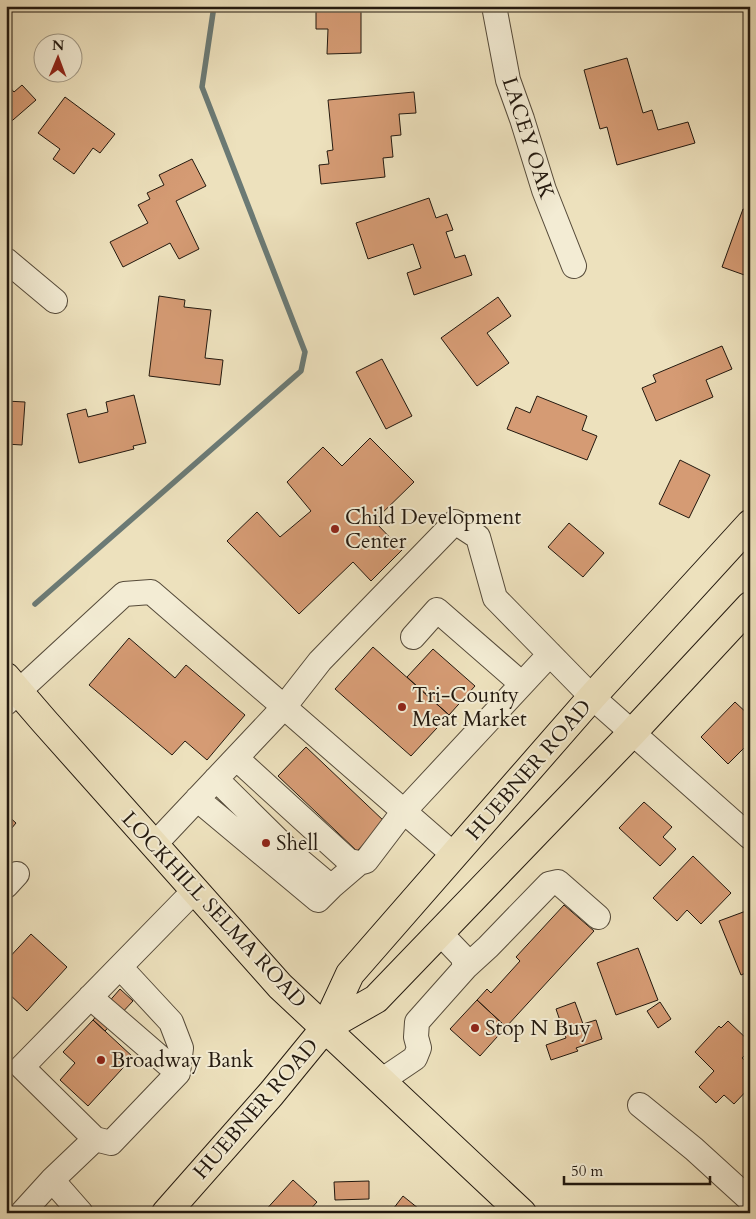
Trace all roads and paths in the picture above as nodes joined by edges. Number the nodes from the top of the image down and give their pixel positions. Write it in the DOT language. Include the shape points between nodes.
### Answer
graph roads {
  1 [pos="494,6"];
  2 [pos="6,260"];
  3 [pos="574,266"];
  4 [pos="55,301"];
  5 [pos="750,524"];
  6 [pos="750,606"];
  7 [pos="413,637"];
  8 [pos="550,654"];
  9 [pos="522,684"];
  10 [pos="11,690"];
  11 [pos="592,697"];
  12 [pos="284,707"];
  13 [pos="632,733"];
  14 [pos="236,758"];
  15 [pos="216,779"];
  16 [pos="197,799"];
  17 [pos="404,811"];
  18 [pos="750,838"];
  19 [pos="154,845"];
  20 [pos="454,855"];
  21 [pos="359,864"];
  22 [pos="331,887"];
  23 [pos="194,891"];
  24 [pos="598,917"];
  25 [pos="440,933"];
  26 [pos="120,967"];
  27 [pos="465,968"];
  28 [pos="90,997"];
  29 [pos="325,1028"];
  30 [pos="178,1073"];
  31 [pos="381,1081"];
  32 [pos="640,1105"];
  33 [pos="95,1139"];
  34 [pos="52,1180"];
  35 [pos="750,1200"];
  36 [pos="22,1213"];
  37 [pos="82,1213"];
  38 [pos="166,1213"];
  39 [pos="522,1213"];
  1 -- 3 [label="street, LACEY OAK" via="508,80 544,190"];
  2 -- 4 [label="street"];
  5 -- 11 [label="main road, HUEBNER ROAD"];
  6 -- 13 [label="main road, HUEBNER ROAD"];
  7 -- 9 [label="street" via="437,610"];
  8 -- 9 [label="street"];
  8 -- 11 [label="street"];
  8 -- 12 [label="street" via="495,598 478,537 455,522 320,661"];
  9 -- 17 [label="street"];
  10 -- 12 [label="street" via="124,594 151,592"];
  10 -- 19 [label="main road, LOCKHILL SELMA ROAD" via="44,721"];
  11 -- 13 [label="street"];
  11 -- 20 [label="main road, HUEBNER ROAD"];
  12 -- 14 [label="street"];
  12 -- 17 [label="street"];
  13 -- 18 [label="street"];
  13 -- 25 [label="main road, HUEBNER ROAD"];
  14 -- 15 [label="street"];
  14 -- 21 [label="street" via="349,861"];
  15 -- 16 [label="street"];
  15 -- 22 [label="street" via="293,856"];
  16 -- 19 [label="street"];
  16 -- 22 [label="street" via="318,900"];
  17 -- 20 [label="street"];
  17 -- 21 [label="street" via="366,861"];
  19 -- 23 [label="main road, LOCKHILL SELMA ROAD"];
  20 -- 29 [label="main road, HUEBNER ROAD" via="350,974"];
  21 -- 22 [label="street"];
  23 -- 26 [label="street"];
  23 -- 29 [label="main road, LOCKHILL SELMA ROAD" via="280,986"];
  24 -- 27 [label="street" via="558,882 549,884"];
  25 -- 27 [label="street" via="463,957"];
  25 -- 29 [label="main road, HUEBNER ROAD" via="376,999"];
  26 -- 28 [label="street"];
  26 -- 30 [label="street" via="172,1022 181,1048"];
  27 -- 31 [label="street" via="417,1022 419,1048 415,1058"];
  28 -- 30 [label="street"];
  28 -- 33 [label="street" via="22,1067"];
  29 -- 31 [label="main road, LOCKHILL SELMA ROAD"];
  29 -- 38 [label="main road, HUEBNER ROAD"];
  30 -- 33 [label="street" via="111,1143"];
  31 -- 39 [label="main road, LOCKHILL SELMA ROAD"];
  32 -- 35 [label="street"];
  33 -- 34 [label="street"];
  34 -- 36 [label="street"];
  34 -- 37 [label="street"];
}
